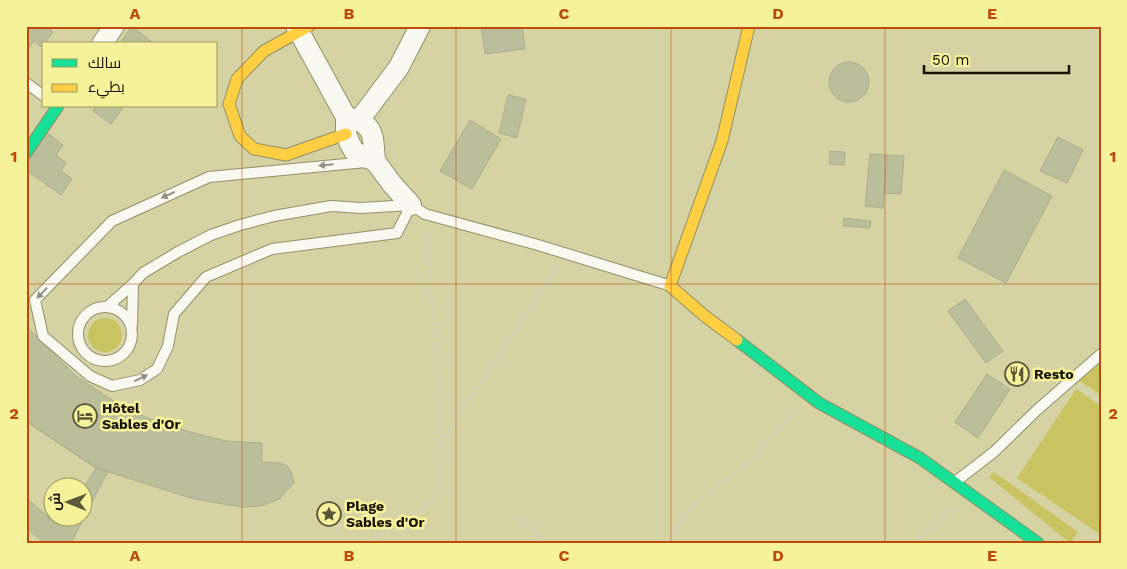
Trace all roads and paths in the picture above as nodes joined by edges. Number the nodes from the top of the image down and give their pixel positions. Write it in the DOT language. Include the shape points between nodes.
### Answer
graph roads {
  1 [pos="114,26"];
  2 [pos="420,26"];
  3 [pos="749,26"];
  4 [pos="301,28"];
  5 [pos="103,42"];
  6 [pos="26,83"];
  7 [pos="42,95"];
  8 [pos="57,108"];
  9 [pos="351,123"];
  10 [pos="26,152"];
  11 [pos="375,161"];
  12 [pos="418,210"];
  13 [pos="566,254"];
  14 [pos="133,284"];
  15 [pos="670,286"];
  16 [pos="107,307"];
  17 [pos="132,327"];
  18 [pos="1101,354"];
  19 [pos="1070,380"];
  20 [pos="1101,401"];
  21 [pos="797,409"];
  22 [pos="441,444"];
  23 [pos="954,482"];
  24 [pos="953,506"];
  25 [pos="516,517"];
  26 [pos="374,541"];
  27 [pos="363,543"];
  28 [pos="369,543"];
  29 [pos="544,543"];
  30 [pos="666,543"];
  31 [pos="915,543"];
  32 [pos="1038,543"];
  1 -- 5 [label="street"];
  2 -- 9 [label="street" via="398,67"];
  3 -- 15 [label="street" via="722,141"];
  4 -- 9 [label="street"];
  4 -- 9 [label="street" via="264,51 237,79 229,104 240,136 254,149 286,155"];
  6 -- 7 [label="lane"];
  8 -- 10 [label="street"];
  9 -- 11 [label="street" via="354,150"];
  11 -- 12 [label="street"];
  11 -- 12 [label="lane, one-way" via="209,177 112,221 36,300 43,336 90,376 112,386 140,380 156,368 168,346 174,314 206,277 272,248 397,233"];
  12 -- 13 [label="lane"];
  12 -- 14 [label="lane" via="331,206 274,216 211,235 143,273"];
  12 -- 22 [label="path" via="436,352"];
  13 -- 15 [label="lane"];
  13 -- 22 [label="path"];
  14 -- 16 [label="lane"];
  14 -- 17 [label="lane"];
  15 -- 23 [label="street" via="819,403 920,458"];
  16 -- 17 [label="lane" via="126,317"];
  16 -- 17 [label="lane" via="94,309 79,324 78,340 92,359 106,362 126,352 131,342"];
  18 -- 19 [label="lane"];
  19 -- 20 [label="path"];
  19 -- 23 [label="lane" via="994,452"];
  21 -- 30 [label="path" via="751,462 693,504"];
  22 -- 26 [label="path" via="436,498"];
  23 -- 32 [label="street"];
  24 -- 31 [label="path"];
  25 -- 29 [label="path" via="534,530"];
  26 -- 27 [label="path"];
  26 -- 28 [label="path"];
}
